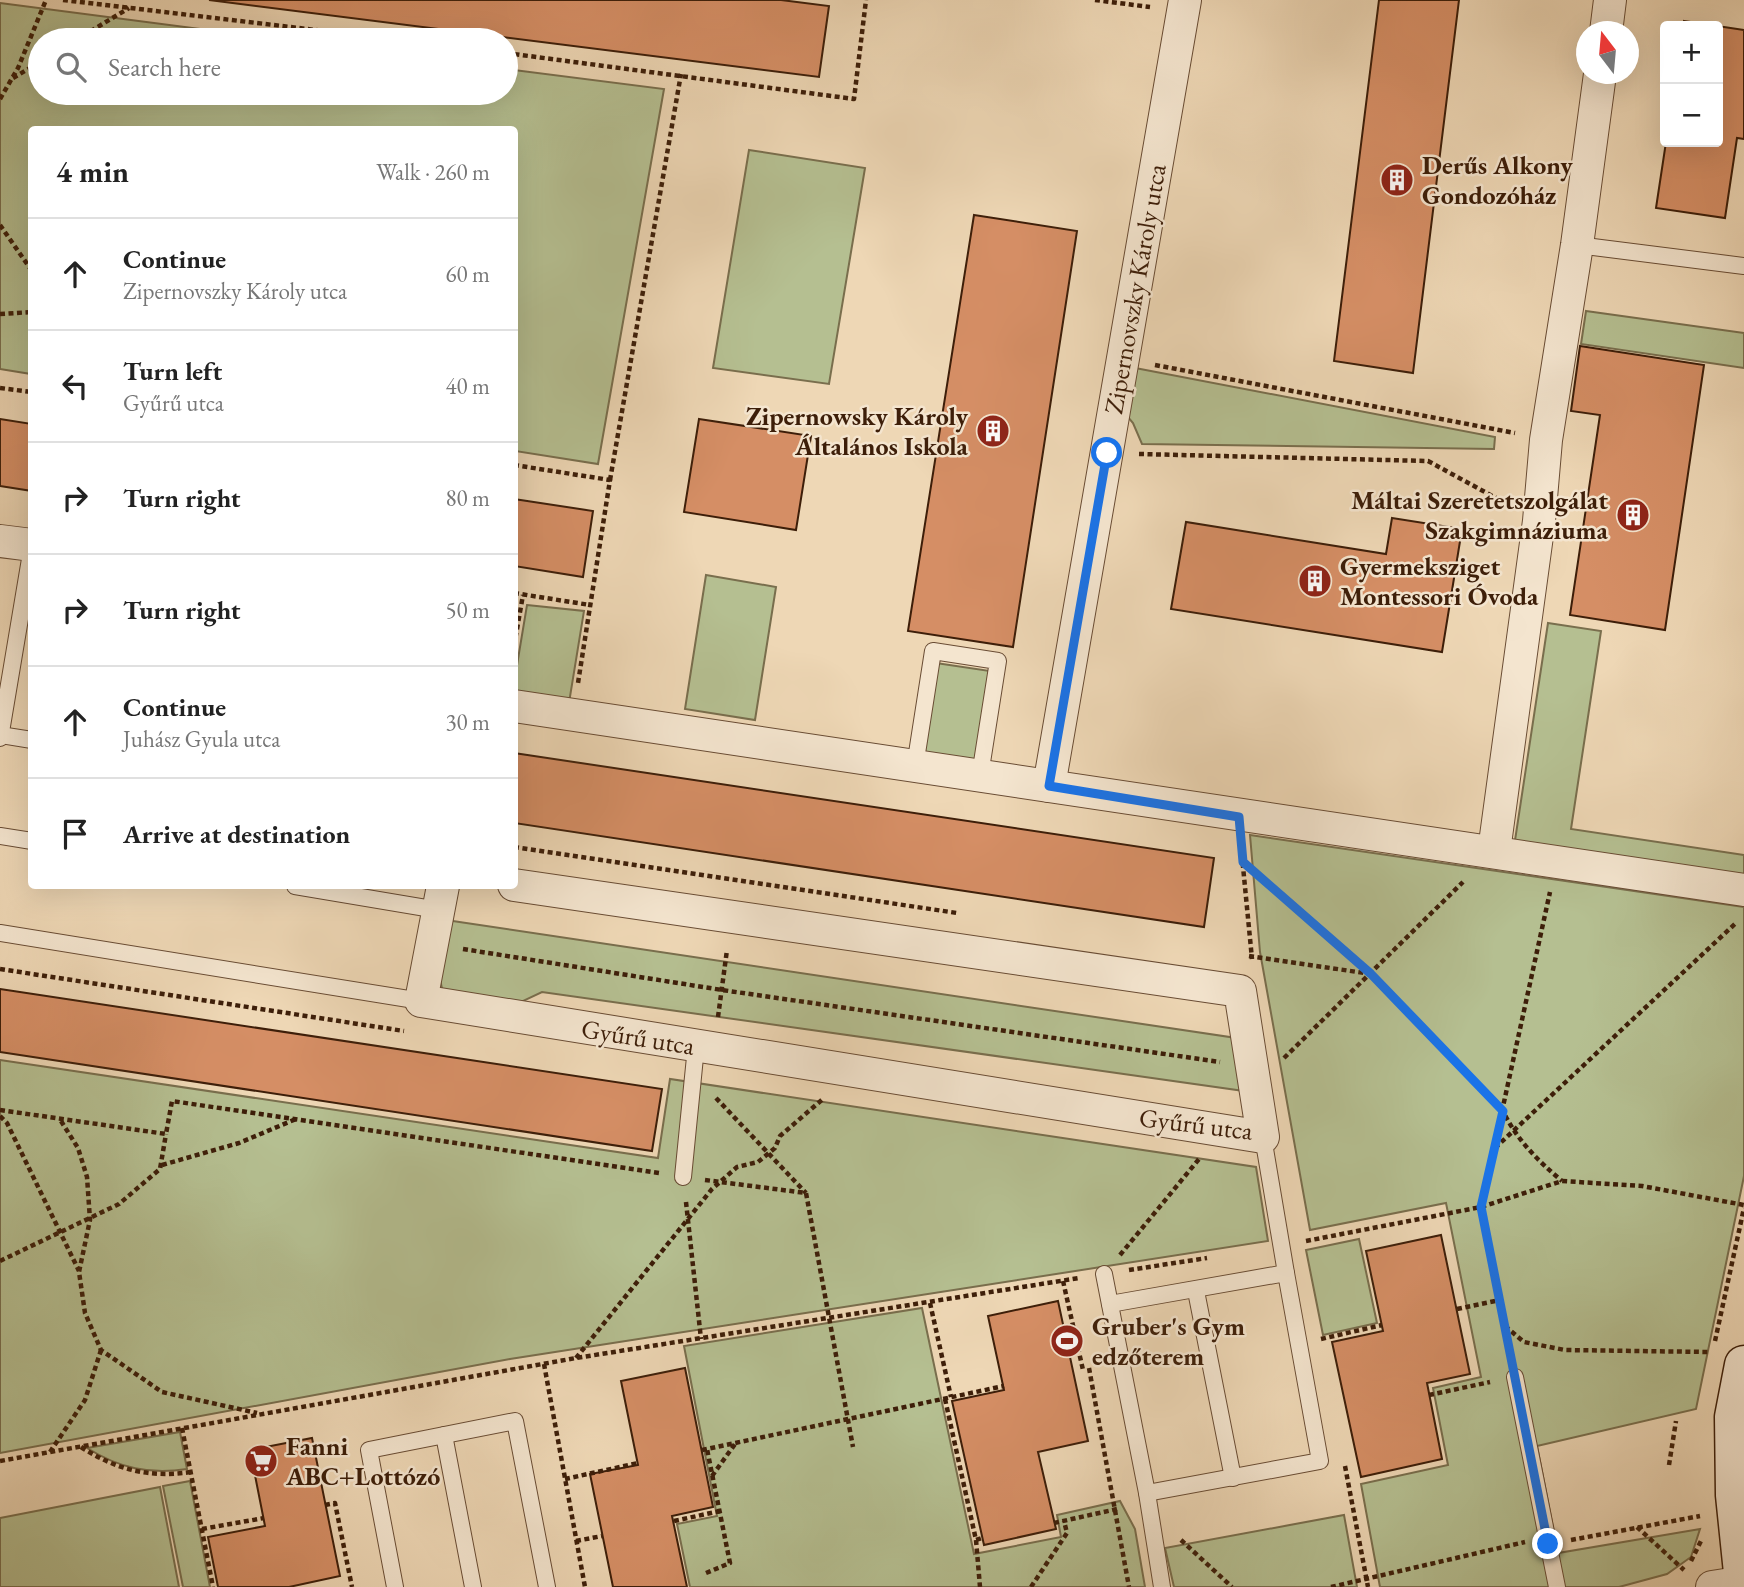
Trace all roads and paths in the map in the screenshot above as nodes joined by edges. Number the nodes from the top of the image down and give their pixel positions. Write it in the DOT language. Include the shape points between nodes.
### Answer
graph roads {
  1 [pos="46,0"];
  2 [pos="64,0"];
  3 [pos="866,0"];
  4 [pos="1095,0"];
  5 [pos="1610,0"];
  6 [pos="1184,6"];
  7 [pos="130,8"];
  8 [pos="1607,21"];
  9 [pos="34,28"];
  10 [pos="96,28"];
  11 [pos="299,28"];
  12 [pos="28,42"];
  13 [pos="518,54"];
  14 [pos="28,69"];
  15 [pos="681,74"];
  16 [pos="12,79"];
  17 [pos="1599,84"];
  18 [pos="0,99"];
  19 [pos="0,225"];
  20 [pos="1577,245"];
  21 [pos="1743,261"];
  22 [pos="28,265"];
  23 [pos="28,312"];
  24 [pos="0,313"];
  25 [pos="1124,359"];
  26 [pos="0,388"];
  27 [pos="28,392"];
  28 [pos="1546,440"];
  29 [pos="1107,453"];
  30 [pos="518,466"];
  31 [pos="610,480"];
  32 [pos="1539,521"];
  33 [pos="0,541"];
  34 [pos="28,545"];
  35 [pos="28,593"];
  36 [pos="518,593"];
  37 [pos="523,594"];
  38 [pos="590,605"];
  39 [pos="518,623"];
  40 [pos="25,628"];
  41 [pos="518,707"];
  42 [pos="573,715"];
  43 [pos="0,736"];
  44 [pos="28,740"];
  45 [pos="915,766"];
  46 [pos="980,775"];
  47 [pos="1049,786"];
  48 [pos="1239,817"];
  49 [pos="0,836"];
  50 [pos="28,840"];
  51 [pos="518,848"];
  52 [pos="1494,851"];
  53 [pos="1243,862"];
  54 [pos="1557,862"];
  55 [pos="518,886"];
  56 [pos="332,889"];
  57 [pos="1744,890"];
  58 [pos="441,898"];
  59 [pos="965,914"];
  60 [pos="1744,916"];
  61 [pos="732,919"];
  62 [pos="0,933"];
  63 [pos="431,944"];
  64 [pos="1237,954"];
  65 [pos="1251,956"];
  66 [pos="0,969"];
  67 [pos="1253,969"];
  68 [pos="1371,974"];
  69 [pos="722,990"];
  70 [pos="421,1001"];
  71 [pos="408,1031"];
  72 [pos="701,1057"];
  73 [pos="1266,1064"];
  74 [pos="827,1095"];
  75 [pos="0,1110"];
  76 [pos="1503,1111"];
  77 [pos="0,1116"];
  78 [pos="297,1119"];
  79 [pos="60,1120"];
  80 [pos="1513,1131"];
  81 [pos="166,1134"];
  82 [pos="1263,1137"];
  83 [pos="1494,1148"];
  84 [pos="767,1152"];
  85 [pos="1205,1152"];
  86 [pos="161,1165"];
  87 [pos="683,1177"];
  88 [pos="1562,1181"];
  89 [pos="721,1182"];
  90 [pos="806,1193"];
  91 [pos="1744,1205"];
  92 [pos="1481,1207"];
  93 [pos="90,1220"];
  94 [pos="688,1223"];
  95 [pos="60,1234"];
  96 [pos="1281,1246"];
  97 [pos="1213,1257"];
  98 [pos="0,1261"];
  99 [pos="79,1272"];
  100 [pos="1286,1273"];
  101 [pos="1104,1274"];
  102 [pos="1063,1281"];
  103 [pos="1196,1291"];
  104 [pos="1500,1300"];
  105 [pos="930,1303"];
  106 [pos="1110,1304"];
  107 [pos="1457,1309"];
  108 [pos="829,1319"];
  109 [pos="1382,1325"];
  110 [pos="1505,1326"];
  111 [pos="701,1339"];
  112 [pos="1321,1339"];
  113 [pos="101,1350"];
  114 [pos="576,1358"];
  115 [pos="1729,1358"];
  116 [pos="544,1364"];
  117 [pos="1090,1368"];
  118 [pos="1083,1370"];
  119 [pos="1515,1377"];
  120 [pos="1004,1386"];
  121 [pos="1429,1395"];
  122 [pos="948,1398"];
  123 [pos="261,1414"];
  124 [pos="848,1421"];
  125 [pos="1676,1421"];
  126 [pos="182,1428"];
  127 [pos="444,1435"];
  128 [pos="736,1443"];
  129 [pos="80,1447"];
  130 [pos="853,1447"];
  131 [pos="49,1452"];
  132 [pos="0,1461"];
  133 [pos="638,1463"];
  134 [pos="1670,1465"];
  135 [pos="191,1472"];
  136 [pos="712,1476"];
  137 [pos="1233,1478"];
  138 [pos="565,1479"];
  139 [pos="1147,1493"];
  140 [pos="326,1505"];
  141 [pos="1116,1510"];
  142 [pos="719,1511"];
  143 [pos="1150,1512"];
  144 [pos="264,1518"];
  145 [pos="674,1521"];
  146 [pos="1064,1521"];
  147 [pos="1054,1523"];
  148 [pos="1705,1525"];
  149 [pos="1636,1527"];
  150 [pos="202,1529"];
  151 [pos="1703,1535"];
  152 [pos="602,1536"];
  153 [pos="1547,1540"];
  154 [pos="576,1541"];
  155 [pos="1685,1571"];
  156 [pos="705,1573"];
  157 [pos="1367,1577"];
  158 [pos="1744,1582"];
  159 [pos="1699,1583"];
  160 [pos="213,1587"];
  161 [pos="352,1587"];
  162 [pos="395,1587"];
  163 [pos="473,1587"];
  164 [pos="547,1587"];
  165 [pos="585,1587"];
  166 [pos="979,1587"];
  167 [pos="1031,1587"];
  168 [pos="1129,1587"];
  169 [pos="1162,1587"];
  170 [pos="1232,1587"];
  171 [pos="1331,1587"];
  172 [pos="1368,1587"];
  173 [pos="1557,1587"];
  1 -- 9 [label="path"];
  2 -- 7 [label="path"];
  3 -- 15 [label="path" via="854,99"];
  4 -- 6 [label="path"];
  5 -- 8 [label="street"];
  6 -- 25 [label="street, Zipernovszky Károly utca"];
  7 -- 10 [label="path"];
  7 -- 11 [label="path"];
  12 -- 16 [label="path"];
  13 -- 15 [label="path"];
  14 -- 16 [label="path"];
  15 -- 31 [label="path"];
  16 -- 18 [label="path"];
  17 -- 20 [label="street"];
  19 -- 22 [label="path"];
  20 -- 21 [label="lane"];
  20 -- 28 [label="street"];
  23 -- 24 [label="path"];
  25 -- 28 [label="path"];
  25 -- 29 [label="street, Zipernovszky Károly utca"];
  26 -- 27 [label="path"];
  28 -- 32 [label="street"];
  29 -- 32 [label="path" via="1428,461"];
  29 -- 47 [label="street, Zipernovszky Károly utca"];
  30 -- 31 [label="path"];
  31 -- 38 [label="path"];
  32 -- 52 [label="street"];
  33 -- 34 [label="street"];
  35 -- 40 [label="lane"];
  36 -- 37 [label="path"];
  37 -- 38 [label="path"];
  37 -- 39 [label="path"];
  38 -- 42 [label="path"];
  40 -- 43 [label="lane"];
  41 -- 42 [label="street"];
  42 -- 45 [label="street"];
  43 -- 44 [label="lane"];
  45 -- 46 [label="street"];
  45 -- 46 [label="lane" via="933,651 998,661"];
  46 -- 47 [label="street"];
  47 -- 48 [label="street"];
  48 -- 52 [label="street"];
  48 -- 53 [label="path"];
  49 -- 50 [label="lane"];
  51 -- 59 [label="path"];
  52 -- 54 [label="street"];
  52 -- 68 [label="path"];
  53 -- 65 [label="path"];
  53 -- 68 [label="path"];
  54 -- 57 [label="street"];
  54 -- 76 [label="path"];
  55 -- 61 [label="street, Gyűrű utca"];
  56 -- 58 [label="lane"];
  58 -- 63 [label="street"];
  60 -- 80 [label="path"];
  61 -- 69 [label="path"];
  61 -- 73 [label="street, Gyűrű utca" via="1240,991"];
  62 -- 70 [label="lane"];
  63 -- 69 [label="path"];
  63 -- 70 [label="street"];
  64 -- 65 [label="path"];
  65 -- 67 [label="path"];
  65 -- 68 [label="path"];
  66 -- 71 [label="path"];
  68 -- 73 [label="path"];
  68 -- 76 [label="path"];
  69 -- 72 [label="path"];
  69 -- 73 [label="path"];
  70 -- 72 [label="street, Gyűrű utca"];
  72 -- 82 [label="street, Gyűrű utca"];
  72 -- 84 [label="path"];
  72 -- 87 [label="lane"];
  73 -- 82 [label="street, Gyűrű utca"];
  74 -- 84 [label="path"];
  75 -- 79 [label="path"];
  76 -- 80 [label="path"];
  76 -- 83 [label="path"];
  77 -- 95 [label="path"];
  78 -- 81 [label="path" via="172,1101"];
  78 -- 86 [label="path" via="240,1143"];
  78 -- 87 [label="path"];
  79 -- 81 [label="path"];
  79 -- 93 [label="path" via="78,1147 84,1167"];
  80 -- 83 [label="path"];
  80 -- 88 [label="path"];
  81 -- 86 [label="path"];
  82 -- 96 [label="lane"];
  83 -- 92 [label="path"];
  84 -- 89 [label="path" via="758,1162 737,1167"];
  84 -- 90 [label="path"];
  85 -- 101 [label="path"];
  86 -- 93 [label="path" via="118,1204"];
  87 -- 89 [label="path"];
  87 -- 94 [label="path"];
  88 -- 91 [label="path" via="1642,1186"];
  88 -- 92 [label="path"];
  89 -- 90 [label="path"];
  89 -- 94 [label="path" via="693,1211"];
  90 -- 108 [label="path"];
  92 -- 96 [label="path"];
  92 -- 104 [label="path"];
  93 -- 95 [label="path"];
  93 -- 99 [label="path"];
  94 -- 111 [label="path"];
  94 -- 114 [label="path"];
  95 -- 98 [label="path"];
  95 -- 99 [label="path"];
  96 -- 100 [label="lane"];
  97 -- 101 [label="path"];
  99 -- 113 [label="path" via="85,1313"];
  100 -- 103 [label="lane"];
  100 -- 137 [label="lane" via="1320,1461"];
  101 -- 102 [label="path"];
  101 -- 106 [label="lane"];
  102 -- 105 [label="path"];
  102 -- 118 [label="path"];
  103 -- 106 [label="lane"];
  103 -- 137 [label="lane"];
  104 -- 107 [label="path"];
  104 -- 110 [label="path"];
  105 -- 108 [label="path"];
  105 -- 122 [label="path"];
  106 -- 139 [label="lane"];
  108 -- 111 [label="path"];
  108 -- 124 [label="path"];
  109 -- 112 [label="path"];
  110 -- 115 [label="path" via="1524,1342 1564,1350"];
  110 -- 119 [label="path"];
  111 -- 114 [label="path"];
  113 -- 123 [label="path" via="162,1392"];
  113 -- 131 [label="path" via="85,1400"];
  114 -- 116 [label="path"];
  115 -- 158 [label="street"];
  116 -- 123 [label="path"];
  116 -- 138 [label="path"];
  117 -- 141 [label="path"];
  119 -- 121 [label="path"];
  119 -- 153 [label="lane"];
  120 -- 122 [label="path"];
  122 -- 124 [label="path"];
  122 -- 166 [label="path" via="979,1539"];
  123 -- 126 [label="path"];
  124 -- 128 [label="path"];
  124 -- 130 [label="path"];
  125 -- 134 [label="path"];
  126 -- 129 [label="path"];
  126 -- 135 [label="path"];
  127 -- 162 [label="lane" via="369,1450"];
  127 -- 163 [label="lane"];
  127 -- 164 [label="lane" via="515,1421"];
  128 -- 136 [label="path"];
  128 -- 136 [label="path" via="704,1450"];
  129 -- 131 [label="path"];
  129 -- 135 [label="path" via="133,1472"];
  131 -- 132 [label="path"];
  133 -- 138 [label="path"];
  135 -- 150 [label="path"];
  136 -- 142 [label="path"];
  137 -- 139 [label="lane"];
  138 -- 154 [label="path"];
  139 -- 143 [label="lane"];
  140 -- 161 [label="path" via="335,1503"];
  141 -- 146 [label="path"];
  141 -- 168 [label="path"];
  142 -- 145 [label="path"];
  142 -- 156 [label="path" via="730,1563"];
  143 -- 169 [label="lane"];
  143 -- 170 [label="path"];
  144 -- 150 [label="path"];
  146 -- 147 [label="path"];
  146 -- 167 [label="path" via="1067,1533"];
  148 -- 149 [label="path" via="1708,1515"];
  149 -- 153 [label="path"];
  149 -- 155 [label="path"];
  150 -- 160 [label="path"];
  151 -- 155 [label="path"];
  152 -- 154 [label="path"];
  153 -- 157 [label="path"];
  153 -- 173 [label="lane"];
  154 -- 165 [label="path"];
  155 -- 159 [label="path"];
  157 -- 171 [label="path"];
  157 -- 172 [label="path"];
  158 -- 159 [label="street"];
}
